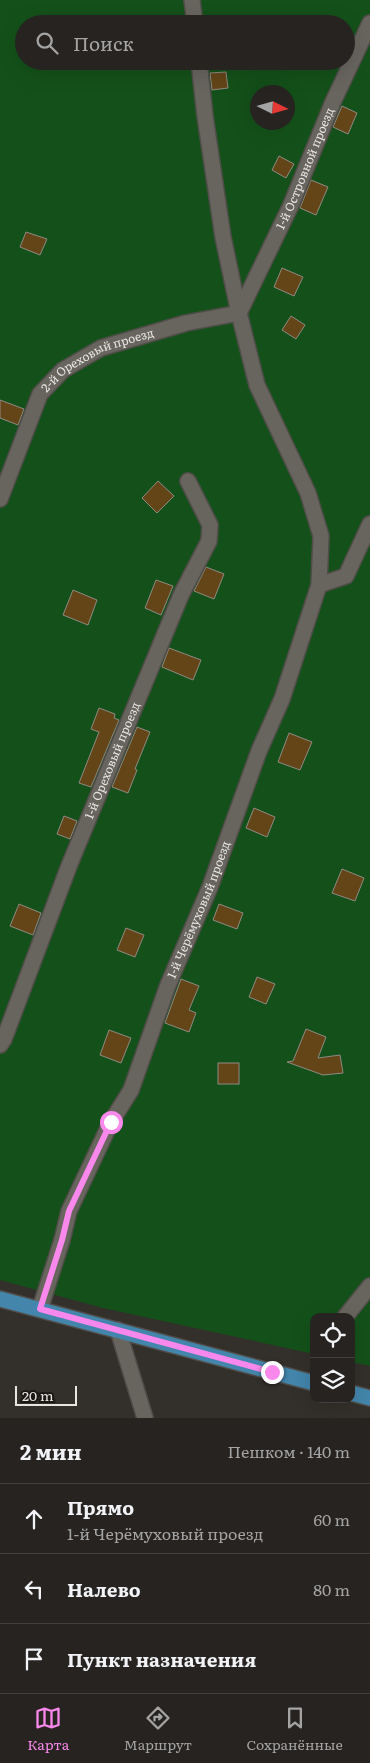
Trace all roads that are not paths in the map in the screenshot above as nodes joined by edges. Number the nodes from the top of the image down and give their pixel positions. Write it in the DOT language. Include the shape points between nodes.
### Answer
graph roads {
  1 [pos="192,0"];
  2 [pos="194,15"];
  3 [pos="370,22"];
  4 [pos="355,55"];
  5 [pos="200,70"];
  6 [pos="348,70"];
  7 [pos="239,313"];
  8 [pos="188,481"];
  9 [pos="0,499"];
  10 [pos="370,524"];
  11 [pos="319,585"];
  12 [pos="0,1045"];
  13 [pos="370,1286"];
  14 [pos="0,1298"];
  15 [pos="40,1309"];
  16 [pos="348,1313"];
  17 [pos="118,1330"];
  18 [pos="310,1382"];
  19 [pos="355,1394"];
  20 [pos="370,1398"];
  21 [pos="145,1418"];
  1 -- 2 [label="street"];
  3 -- 4 [label="street, 1-й Островной проезд"];
  5 -- 7 [label="street, 1-й Черёмуховый проезд" via="222,228"];
  6 -- 7 [label="street, 1-й Островной проезд" via="291,205"];
  7 -- 9 [label="street, 2-й Ореховый проезд" via="186,323 101,348 63,370 40,394"];
  7 -- 11 [label="street, 1-й Черёмуховый проезд" via="257,385 308,492 321,536"];
  8 -- 12 [label="street, 1-й Ореховый проезд" via="210,525 209,541 181,595 69,866"];
  10 -- 11 [label="street" via="346,576"];
  11 -- 15 [label="street, 1-й Черёмуховый проезд" via="282,699 259,751 210,887 168,985 131,1090 111,1122 69,1211"];
  13 -- 16 [label="street"];
  14 -- 15 [label="main road"];
  15 -- 17 [label="main road"];
  17 -- 18 [label="main road"];
  17 -- 21 [label="street"];
  19 -- 20 [label="main road"];
}
